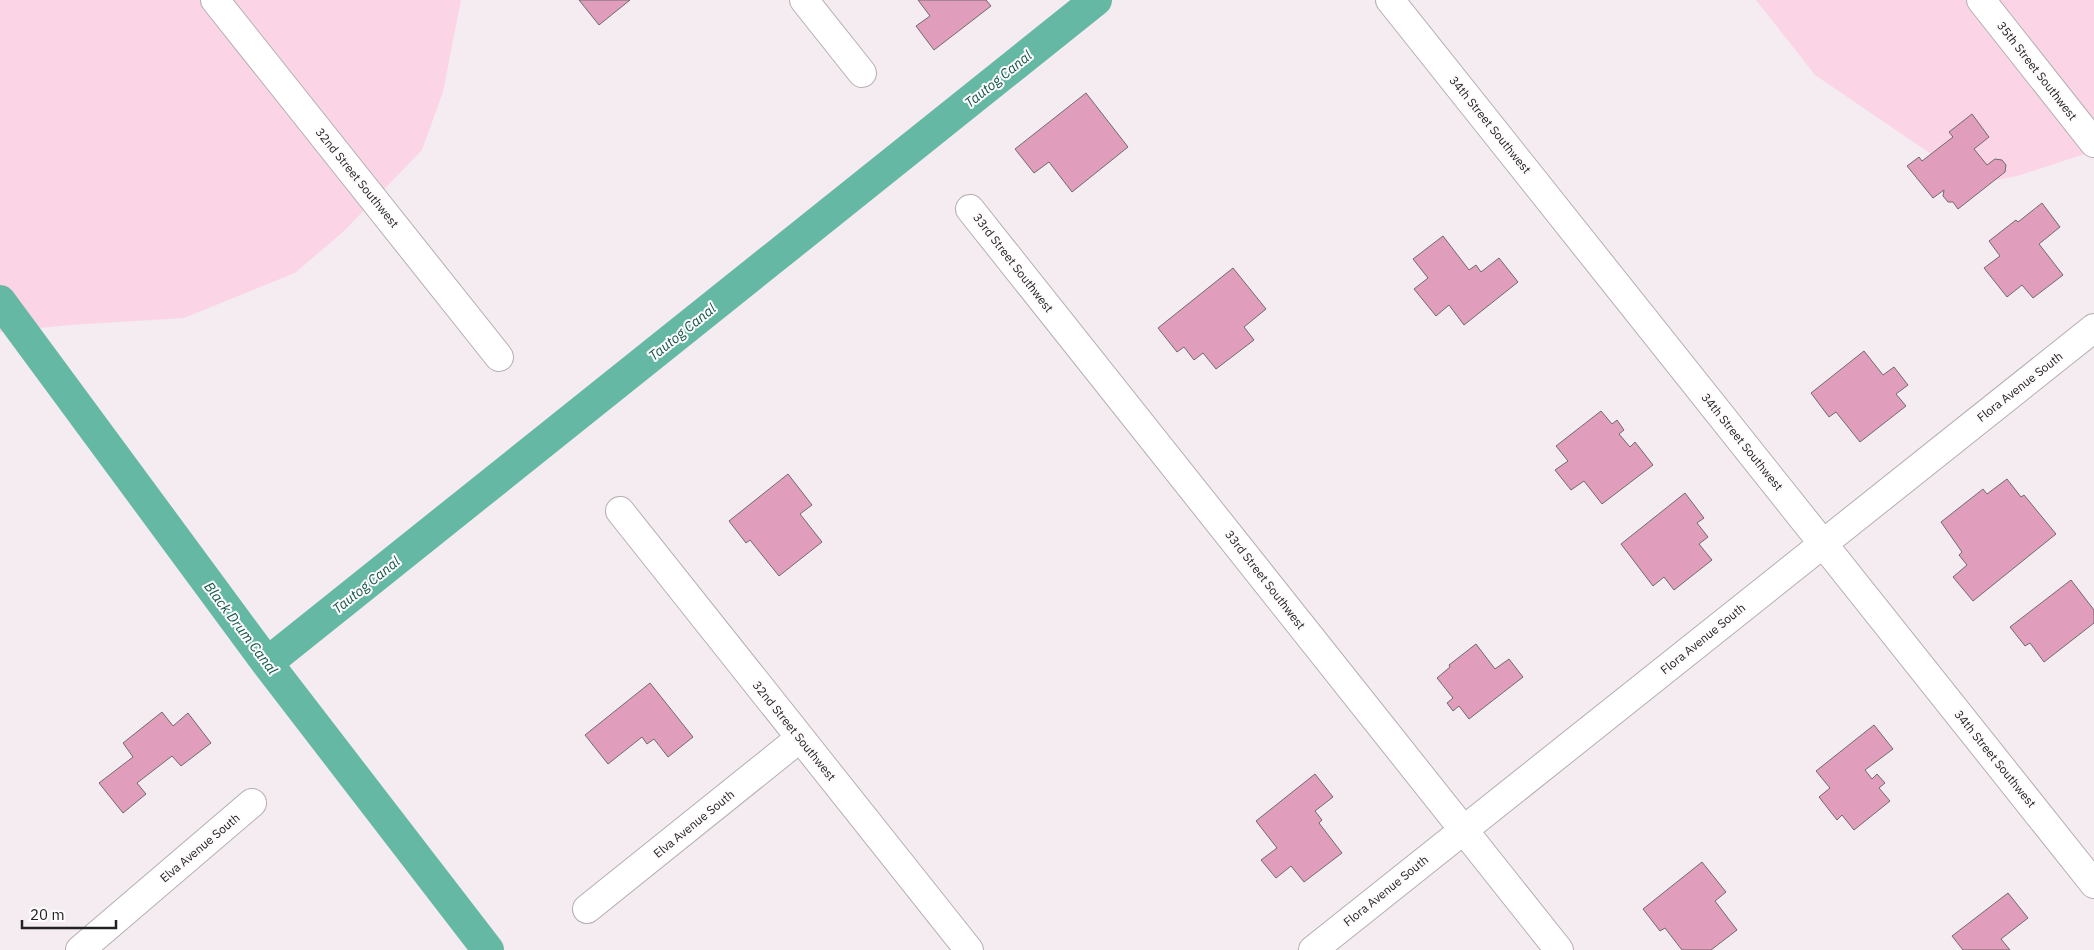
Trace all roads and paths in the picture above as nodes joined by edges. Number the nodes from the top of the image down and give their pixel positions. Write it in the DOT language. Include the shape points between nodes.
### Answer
graph roads {
  1 [pos="215,0"];
  2 [pos="804,0"];
  3 [pos="1390,0"];
  4 [pos="1981,0"];
  5 [pos="862,73"];
  6 [pos="2094,143"];
  7 [pos="970,209"];
  8 [pos="2094,328"];
  9 [pos="499,357"];
  10 [pos="620,511"];
  11 [pos="1823,543"];
  12 [pos="800,738"];
  13 [pos="252,803"];
  14 [pos="1463,829"];
  15 [pos="2094,884"];
  16 [pos="588,909"];
  17 [pos="80,950"];
  18 [pos="969,950"];
  19 [pos="1313,950"];
  20 [pos="1559,950"];
  1 -- 9 [label="street, 32nd Street Southwest"];
  2 -- 5 [label="street"];
  3 -- 11 [label="street, 34th Street Southwest"];
  4 -- 6 [label="street, 35th Street Southwest"];
  7 -- 14 [label="street, 33rd Street Southwest"];
  8 -- 11 [label="street, Flora Avenue South"];
  10 -- 12 [label="street, 32nd Street Southwest"];
  11 -- 14 [label="street, Flora Avenue South"];
  11 -- 15 [label="street, 34th Street Southwest"];
  12 -- 16 [label="street, Elva Avenue South"];
  12 -- 18 [label="street, 32nd Street Southwest"];
  13 -- 17 [label="street, Elva Avenue South"];
  14 -- 19 [label="street, Flora Avenue South"];
  14 -- 20 [label="street, 33rd Street Southwest"];
}
